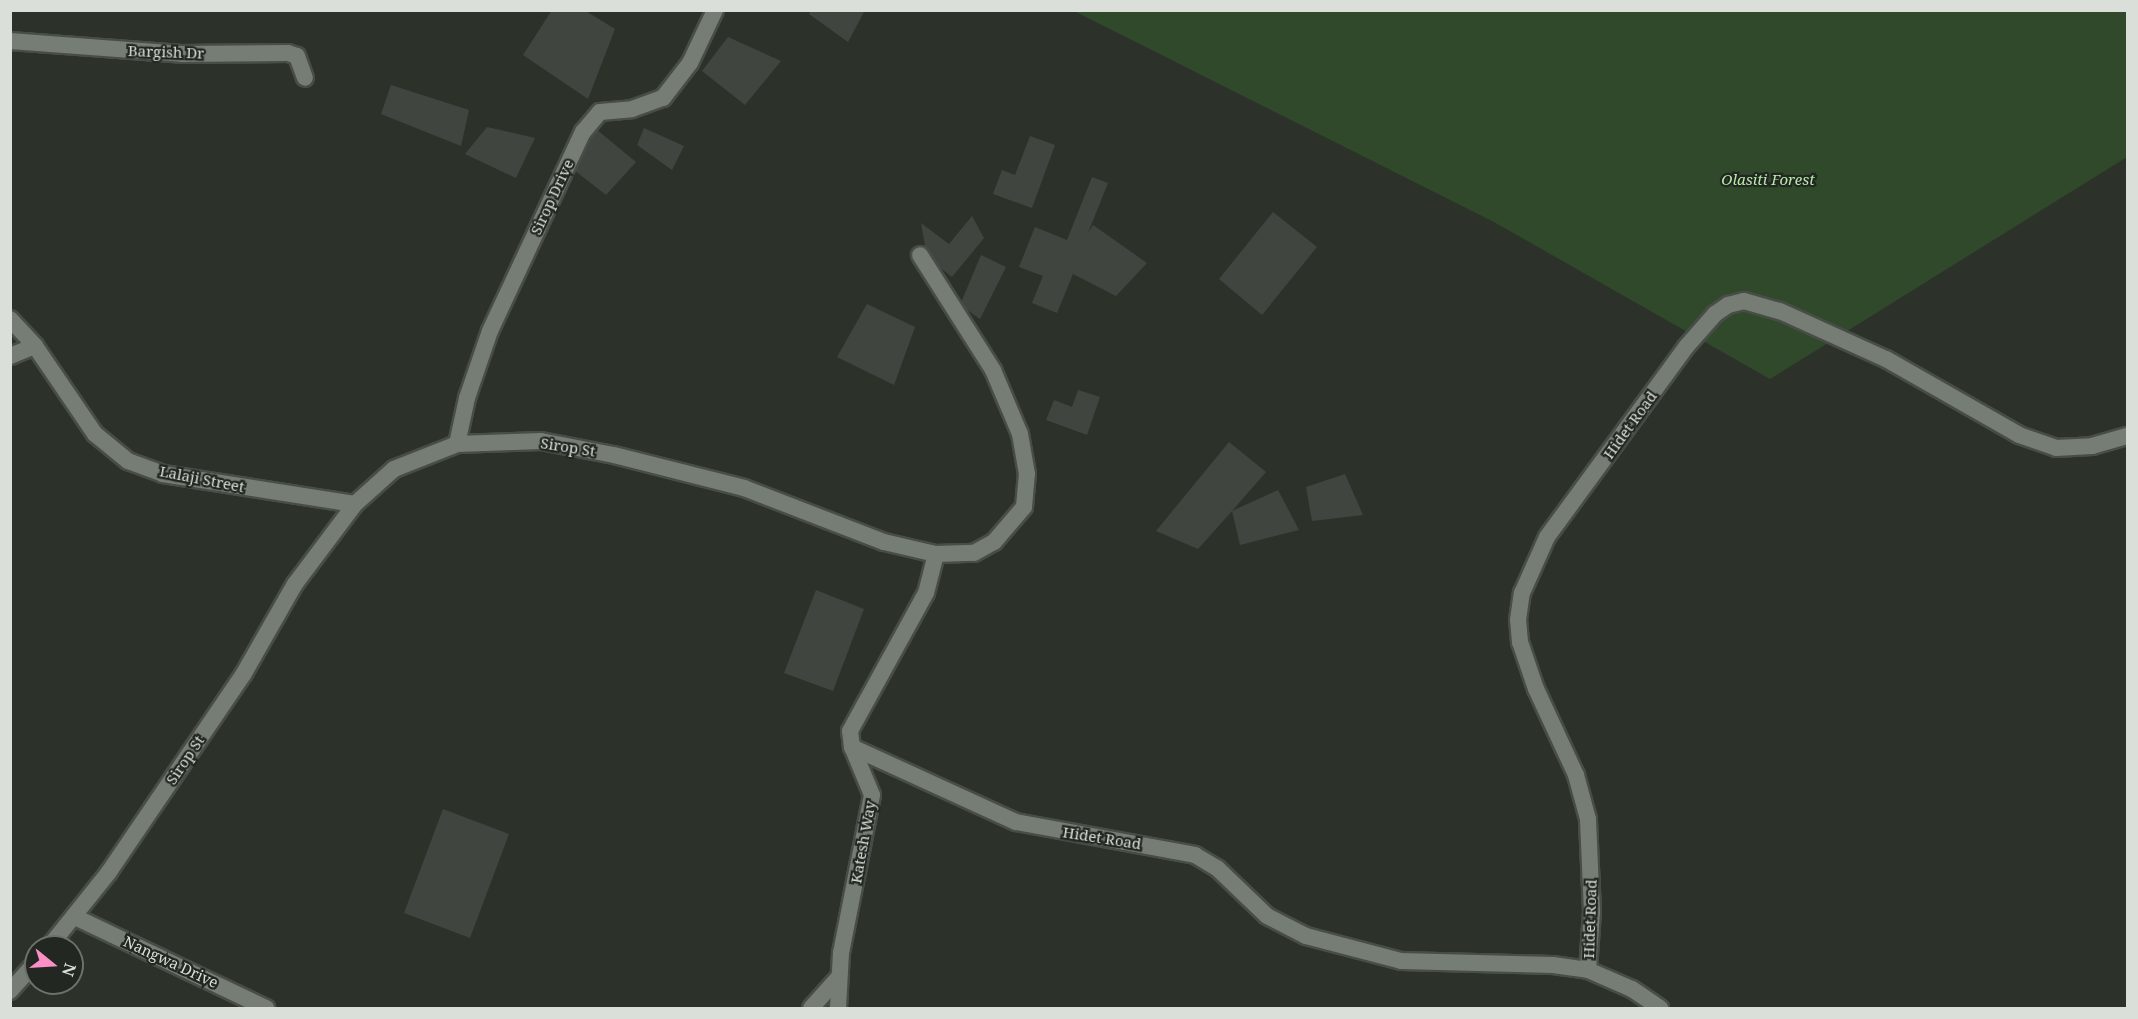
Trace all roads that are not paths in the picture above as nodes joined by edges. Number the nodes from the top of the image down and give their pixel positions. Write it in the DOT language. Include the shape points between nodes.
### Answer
graph roads {
  1 [pos="715,10"];
  2 [pos="10,41"];
  3 [pos="305,78"];
  4 [pos="920,255"];
  5 [pos="10,319"];
  6 [pos="35,346"];
  7 [pos="10,356"];
  8 [pos="2127,436"];
  9 [pos="457,444"];
  10 [pos="355,504"];
  11 [pos="936,555"];
  12 [pos="852,747"];
  13 [pos="75,917"];
  14 [pos="59,935"];
  15 [pos="1588,970"];
  16 [pos="24,975"];
  17 [pos="838,978"];
  18 [pos="10,991"];
  19 [pos="266,1008"];
  20 [pos="811,1008"];
  21 [pos="838,1008"];
  22 [pos="1659,1008"];
  1 -- 9 [label="street, Sirop Drive" via="690,63 663,98 632,109 600,112 583,132 490,330 467,398"];
  2 -- 3 [label="street, Bargish Dr" via="182,54 288,53 297,56"];
  4 -- 11 [label="street, Sirop St" via="993,370 1020,434 1027,474 1024,507 994,542 974,553"];
  5 -- 6 [label="street, Lalaji Street"];
  6 -- 7 [label="street"];
  6 -- 10 [label="street, Lalaji Street" via="95,434 128,461 164,474"];
  8 -- 15 [label="street, Hidet Road" via="2092,446 2056,448 2019,435 1886,359 1780,311 1744,301 1728,304 1715,314 1686,347 1547,537 1522,593 1520,642 1536,689 1576,775 1588,819 1592,912"];
  9 -- 10 [label="street, Sirop St" via="394,469"];
  9 -- 11 [label="street, Sirop St" via="541,441 614,455 744,488 884,542"];
  10 -- 13 [label="street, Sirop St" via="295,584 243,675"];
  11 -- 12 [label="street, Katesh Way" via="926,593 860,708 850,731"];
  12 -- 15 [label="street, Hidet Road" via="1016,822 1195,855 1217,868 1267,916 1306,936 1401,961 1553,965"];
  12 -- 17 [label="street, Katesh Way" via="872,795"];
  13 -- 14 [label="street, Sirop St"];
  13 -- 19 [label="street, Nangwa Drive"];
  15 -- 22 [label="street, Hidet Road" via="1632,989"];
  16 -- 18 [label="street"];
  17 -- 20 [label="street"];
  17 -- 21 [label="street, Katesh Way"];
}
